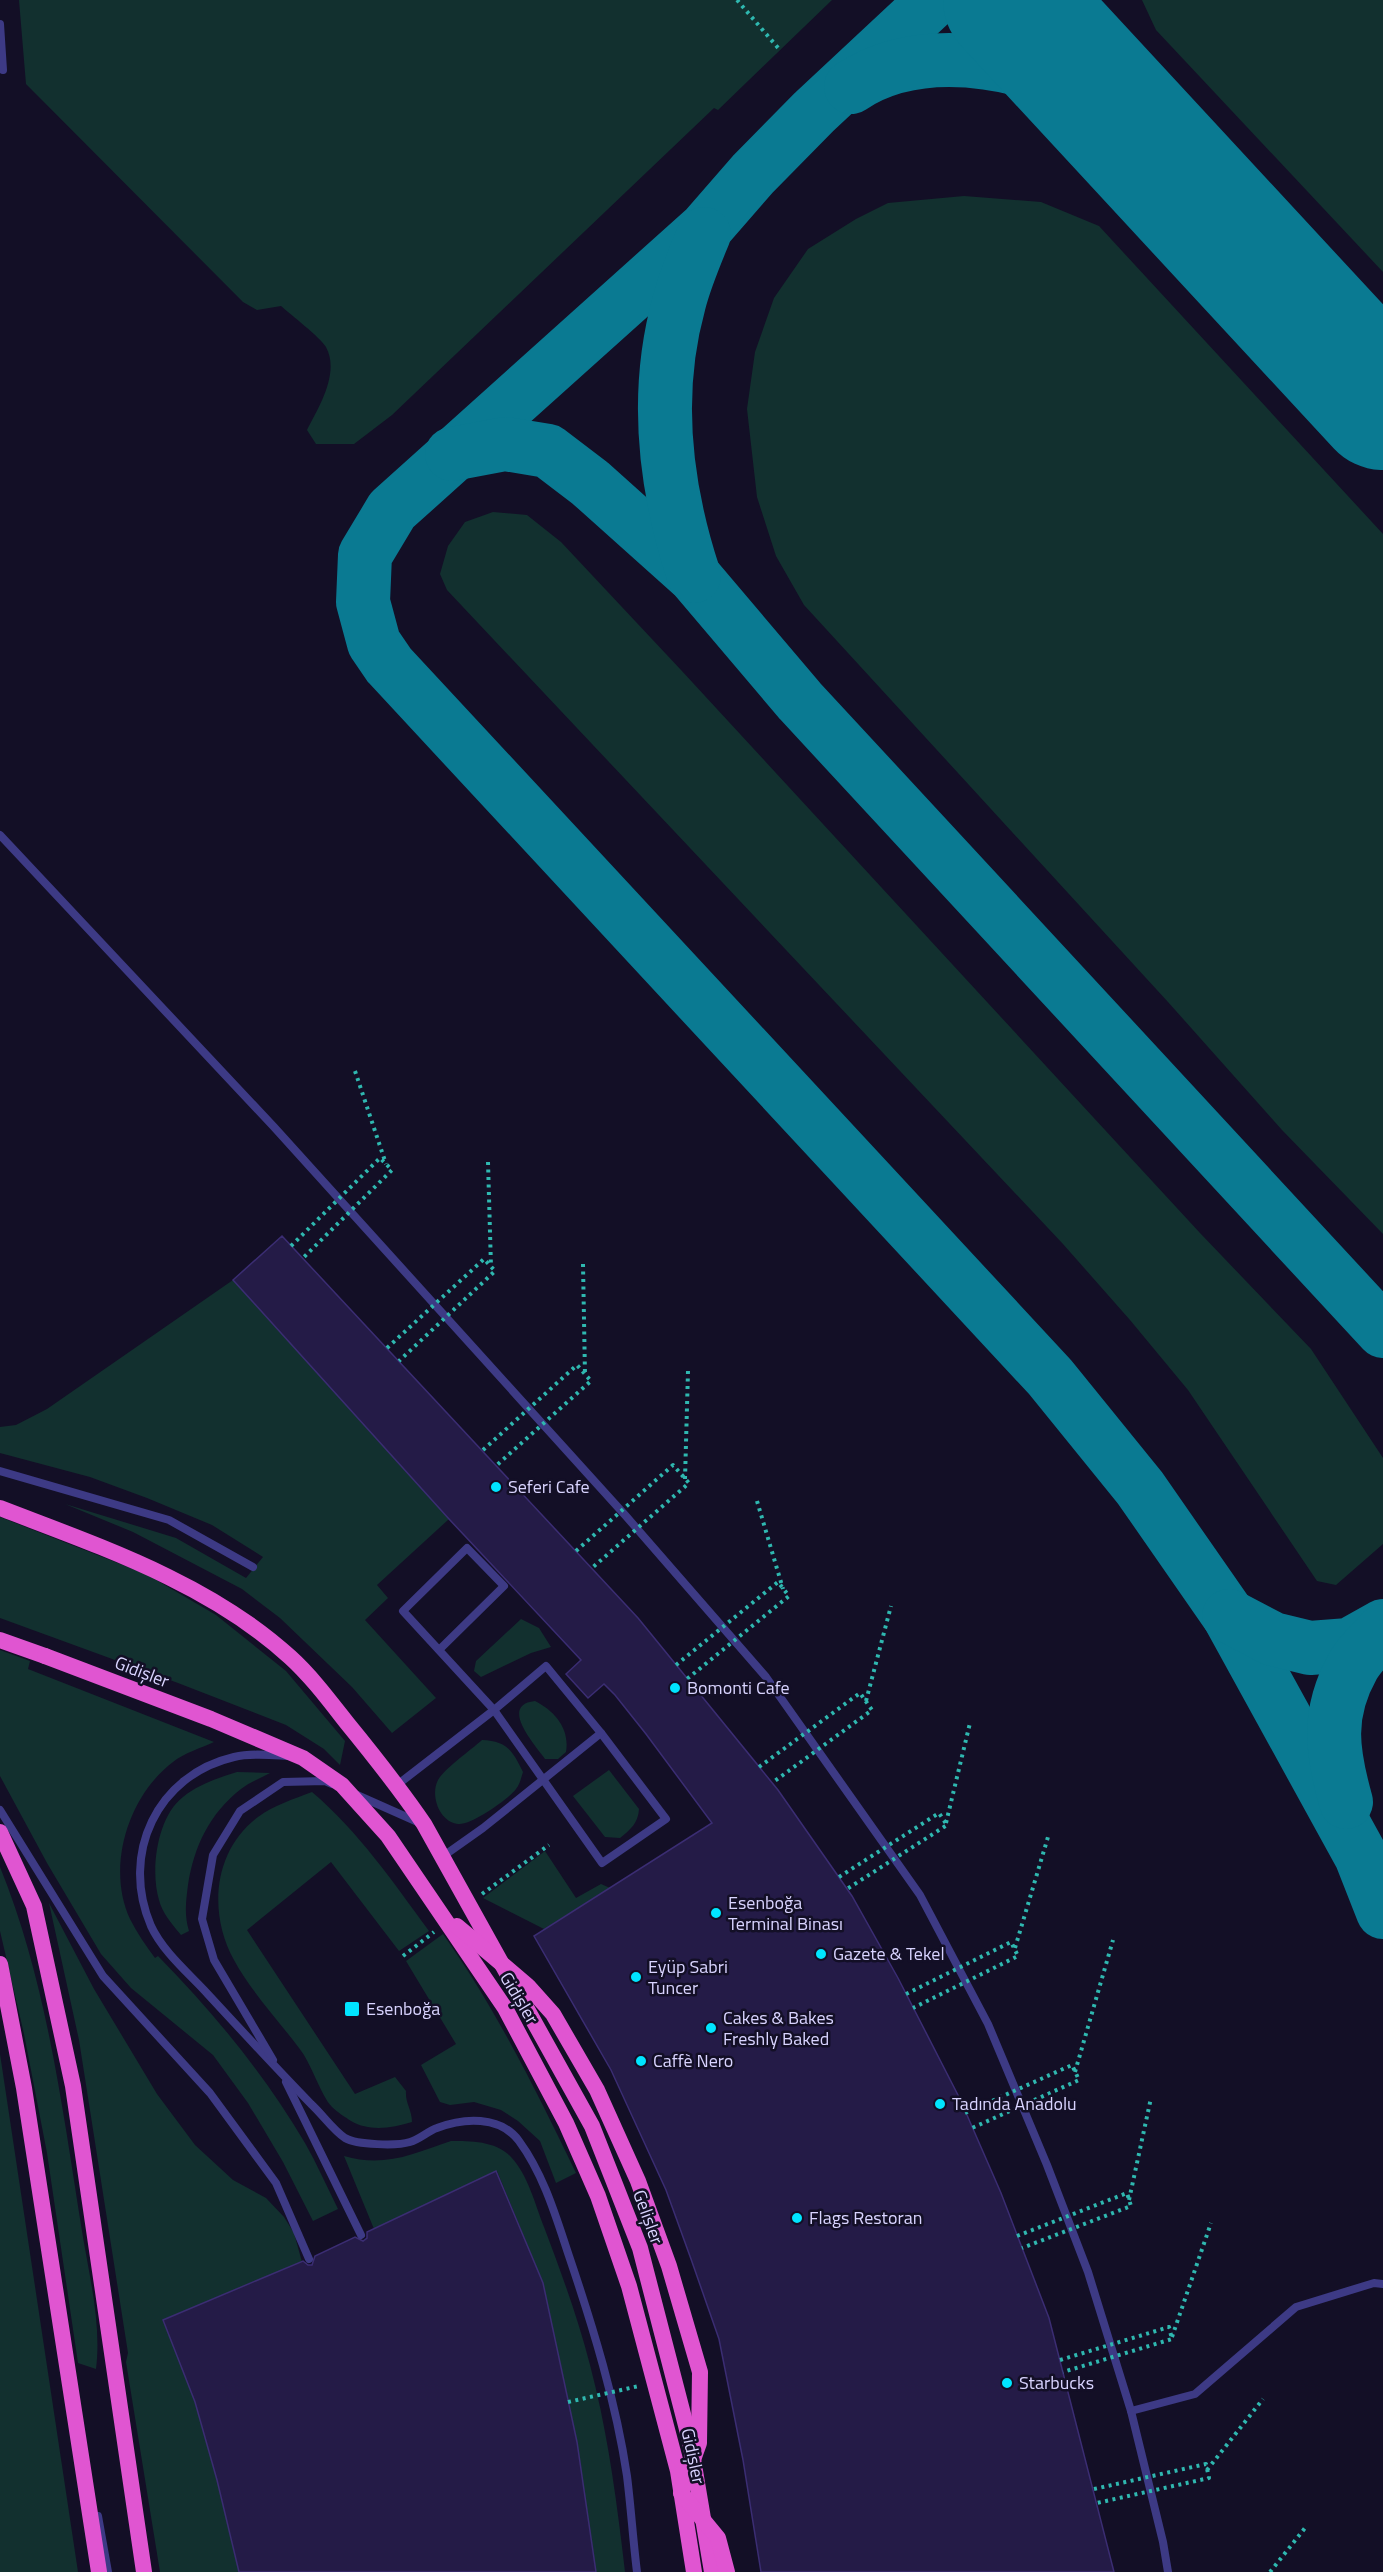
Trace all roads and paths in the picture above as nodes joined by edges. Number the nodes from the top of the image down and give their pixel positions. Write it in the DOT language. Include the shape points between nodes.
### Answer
graph roads {
  1 [pos="737,0"];
  2 [pos="0,24"];
  3 [pos="779,49"];
  4 [pos="3,70"];
  5 [pos="0,835"];
  6 [pos="355,1071"];
  7 [pos="488,1162"];
  8 [pos="386,1164"];
  9 [pos="291,1246"];
  10 [pos="303,1258"];
  11 [pos="583,1264"];
  12 [pos="491,1267"];
  13 [pos="387,1348"];
  14 [pos="399,1361"];
  15 [pos="688,1371"];
  16 [pos="585,1375"];
  17 [pos="483,1450"];
  18 [pos="497,1465"];
  19 [pos="0,1471"];
  20 [pos="685,1479"];
  21 [pos="757,1502"];
  22 [pos="0,1508"];
  23 [pos="576,1551"];
  24 [pos="253,1567"];
  25 [pos="592,1568"];
  26 [pos="783,1588"];
  27 [pos="891,1606"];
  28 [pos="0,1640"];
  29 [pos="440,1649"];
  30 [pos="676,1665"];
  31 [pos="687,1679"];
  32 [pos="866,1701"];
  33 [pos="494,1710"];
  34 [pos="970,1724"];
  35 [pos="602,1733"];
  36 [pos="303,1758"];
  37 [pos="759,1767"];
  38 [pos="544,1780"];
  39 [pos="772,1782"];
  40 [pos="397,1785"];
  41 [pos="0,1810"];
  42 [pos="946,1823"];
  43 [pos="424,1824"];
  44 [pos="0,1832"];
  45 [pos="1048,1837"];
  46 [pos="442,1857"];
  47 [pos="839,1877"];
  48 [pos="422,1888"];
  49 [pos="847,1889"];
  50 [pos="1113,1940"];
  51 [pos="1015,1948"];
  52 [pos="0,1964"];
  53 [pos="906,1994"];
  54 [pos="913,2008"];
  55 [pos="1075,2072"];
  56 [pos="282,2075"];
  57 [pos="1151,2098"];
  58 [pos="965,2113"];
  59 [pos="972,2128"];
  60 [pos="1130,2200"];
  61 [pos="1211,2223"];
  62 [pos="361,2235"];
  63 [pos="1017,2236"];
  64 [pos="1022,2248"];
  65 [pos="309,2259"];
  66 [pos="1383,2284"];
  67 [pos="1172,2337"];
  68 [pos="1060,2360"];
  69 [pos="1063,2372"];
  70 [pos="69,2374"];
  71 [pos="1263,2399"];
  72 [pos="1131,2411"];
  73 [pos="1207,2470"];
  74 [pos="1094,2489"];
  75 [pos="681,2493"];
  76 [pos="1097,2503"];
  77 [pos="1305,2528"];
  78 [pos="99,2572"];
  79 [pos="108,2572"];
  80 [pos="144,2572"];
  81 [pos="637,2572"];
  82 [pos="694,2572"];
  83 [pos="712,2572"];
  84 [pos="727,2572"];
  85 [pos="1168,2572"];
  86 [pos="1270,2572"];
  1 -- 3 [label="path"];
  2 -- 4 [label="lane"];
  5 -- 72 [label="lane" via="274,1127 766,1677 920,1895 988,2024 1088,2272"];
  6 -- 8 [label="path"];
  7 -- 12 [label="path"];
  8 -- 9 [label="path, bridge" via="380,1158"];
  8 -- 10 [label="path, bridge" via="392,1170"];
  11 -- 16 [label="path"];
  12 -- 13 [label="path, bridge" via="484,1259"];
  12 -- 14 [label="path, bridge" via="495,1271"];
  15 -- 20 [label="path"];
  16 -- 17 [label="path, bridge" via="577,1365"];
  16 -- 18 [label="path, bridge" via="591,1381"];
  19 -- 24 [label="lane" via="169,1520"];
  20 -- 23 [label="path, bridge" via="673,1465"];
  20 -- 25 [label="path, bridge" via="689,1483"];
  21 -- 26 [label="path"];
  22 -- 40 [label="highway, Gelişler" via="146,1566 245,1622 291,1658"];
  26 -- 30 [label="path, bridge" via="778,1582"];
  26 -- 31 [label="path, bridge" via="789,1596"];
  27 -- 32 [label="path"];
  28 -- 36 [label="highway, Gidişler, bridge"];
  29 -- 29 [label="lane" via="504,1586 467,1548 403,1611"];
  29 -- 33 [label="lane"];
  32 -- 37 [label="path, bridge" via="860,1693"];
  32 -- 39 [label="path, bridge" via="872,1710"];
  33 -- 35 [label="lane" via="546,1666"];
  33 -- 38 [label="lane"];
  33 -- 40 [label="lane"];
  34 -- 42 [label="path"];
  35 -- 38 [label="lane"];
  35 -- 38 [label="lane" via="666,1819 602,1863"];
  36 -- 48 [label="highway, Gidişler, bridge" via="342,1785 388,1836"];
  36 -- 56 [label="lane" via="237,1756 182,1781 165,1798 152,1820 140,1873 142,1902 153,1929"];
  38 -- 46 [label="lane"];
  40 -- 43 [label="highway, Gelişler"];
  41 -- 65 [label="lane" via="103,1977 210,2092 276,2183"];
  42 -- 47 [label="path, bridge" via="939,1813"];
  42 -- 49 [label="path, bridge"];
  43 -- 46 [label="highway, Gelişler"];
  43 -- 56 [label="lane" via="325,1781 283,1782 240,1811 213,1855 202,1919 214,1960"];
  44 -- 80 [label="highway" via="33,1906 73,2086"];
  45 -- 51 [label="path"];
  46 -- 83 [label="highway, Gelişler" via="592,2126 640,2248 690,2441"];
  48 -- 75 [label="highway, Gidişler, bridge" via="505,2008 566,2123 598,2196 629,2286"];
  48 -- 75 [label="highway, bridge" via="466,1936 528,1986 553,2014 597,2090 638,2181 669,2266 700,2372 699,2443"];
  50 -- 55 [label="path"];
  51 -- 53 [label="path, bridge" via="1011,1942"];
  51 -- 54 [label="path, bridge" via="1018,1956"];
  52 -- 70 [label="highway" via="24,2088"];
  55 -- 58 [label="path, bridge" via="1072,2065"];
  55 -- 59 [label="path, bridge" via="1079,2080"];
  56 -- 62 [label="lane"];
  56 -- 81 [label="lane" via="346,2139 372,2144 410,2142 462,2120 496,2123 517,2138 554,2210 597,2340 627,2475"];
  57 -- 60 [label="path"];
  60 -- 63 [label="path, bridge" via="1127,2193"];
  60 -- 64 [label="path, bridge" via="1131,2206"];
  61 -- 67 [label="path"];
  66 -- 72 [label="lane" via="1374,2283 1296,2307 1195,2394"];
  67 -- 68 [label="path, bridge" via="1169,2327"];
  67 -- 69 [label="path, bridge"];
  70 -- 78 [label="highway"];
  70 -- 79 [label="lane" via="92,2475"];
  71 -- 73 [label="path"];
  72 -- 85 [label="lane"];
  73 -- 74 [label="path, bridge" via="1206,2464"];
  73 -- 76 [label="path, bridge" via="1209,2478"];
  75 -- 82 [label="highway, Gidişler, bridge"];
  75 -- 84 [label="highway, bridge" via="718,2538"];
  77 -- 86 [label="path"];
}
